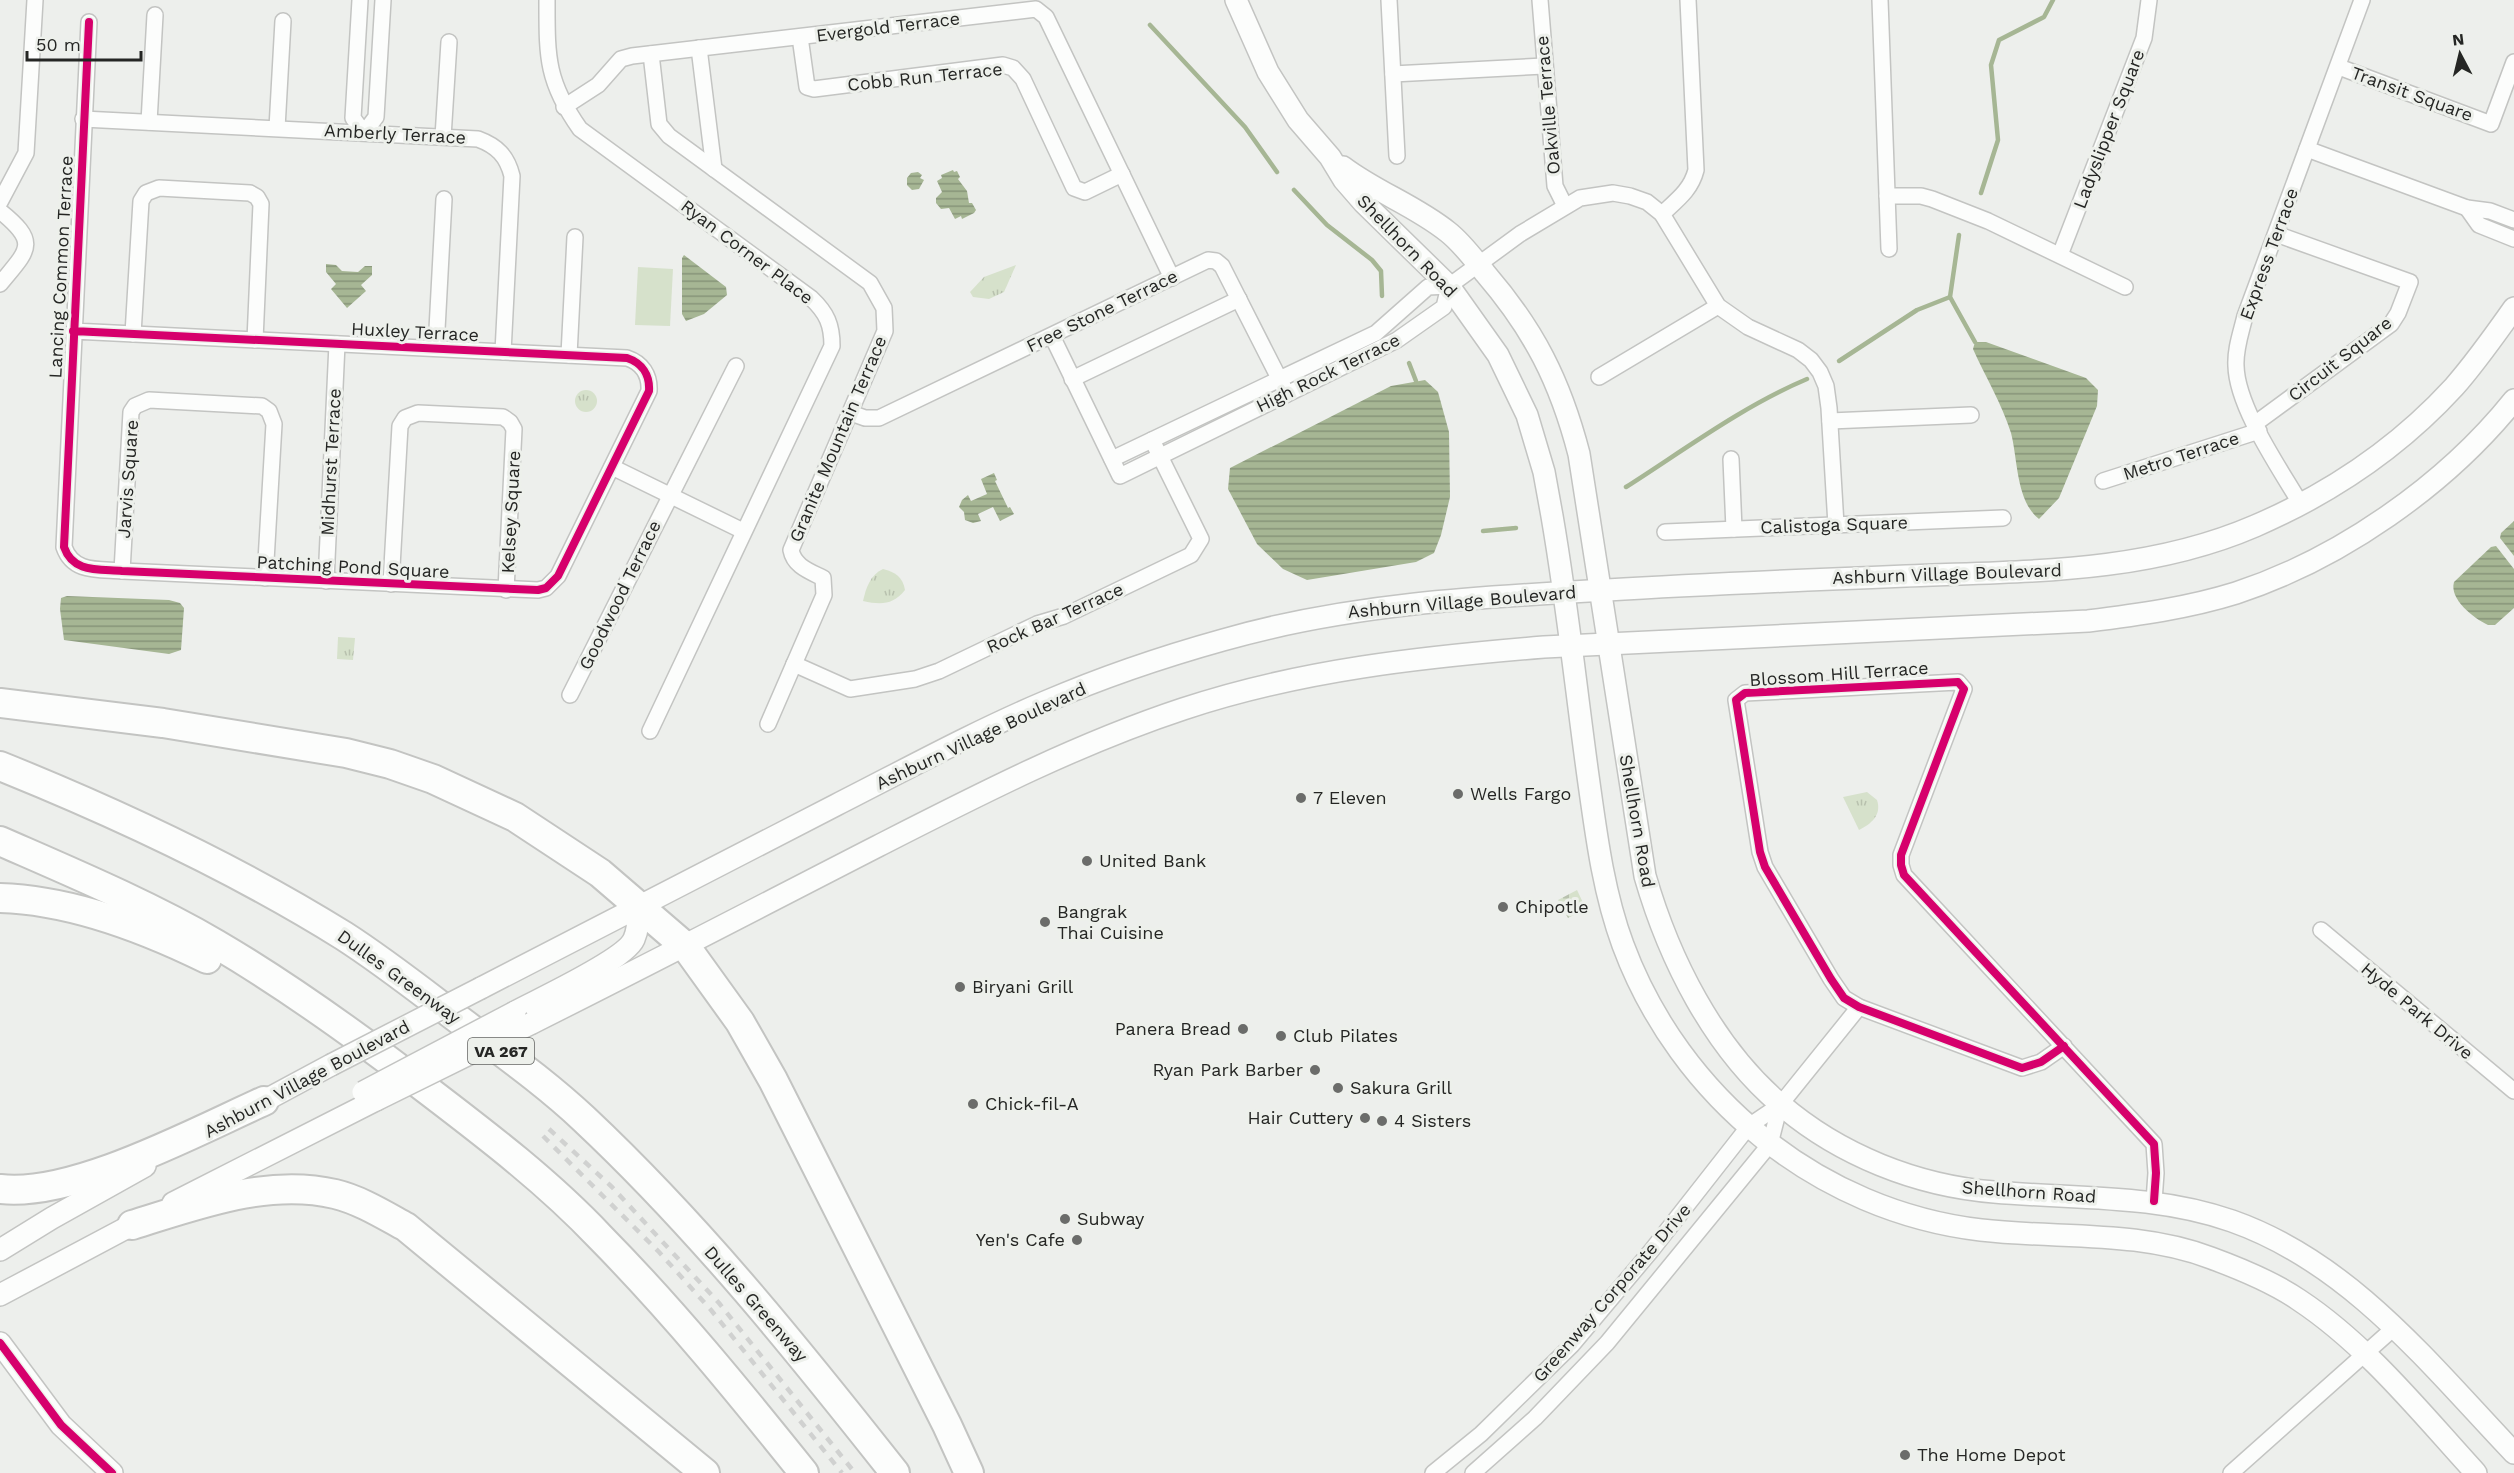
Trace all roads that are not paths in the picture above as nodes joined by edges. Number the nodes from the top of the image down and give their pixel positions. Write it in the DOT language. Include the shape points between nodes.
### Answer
graph roads {
  1 [pos="35,0"];
  2 [pos="360,0"];
  3 [pos="383,0"];
  4 [pos="547,0"];
  5 [pos="1236,0"];
  6 [pos="1389,0"];
  7 [pos="1540,0"];
  8 [pos="1688,0"];
  9 [pos="1880,0"];
  10 [pos="2150,0"];
  11 [pos="2362,0"];
  12 [pos="155,15"];
  13 [pos="283,21"];
  14 [pos="89,22"];
  15 [pos="800,37"];
  16 [pos="449,42"];
  17 [pos="699,48"];
  18 [pos="651,54"];
  19 [pos="2514,62"];
  20 [pos="1544,66"];
  21 [pos="2339,67"];
  22 [pos="1393,74"];
  23 [pos="564,107"];
  24 [pos="83,119"];
  25 [pos="149,122"];
  26 [pos="277,129"];
  27 [pos="364,133"];
  28 [pos="443,137"];
  29 [pos="2307,148"];
  30 [pos="1397,156"];
  31 [pos="1330,157"];
  32 [pos="714,169"];
  33 [pos="1122,174"];
  34 [pos="1887,196"];
  35 [pos="444,199"];
  36 [pos="0,202"];
  37 [pos="1565,206"];
  38 [pos="2467,208"];
  39 [pos="0,211"];
  40 [pos="1662,214"];
  41 [pos="2514,220"];
  42 [pos="2276,234"];
  43 [pos="575,237"];
  44 [pos="2514,239"];
  45 [pos="1889,249"];
  46 [pos="2060,255"];
  47 [pos="1478,264"];
  48 [pos="1172,278"];
  49 [pos="0,284"];
  50 [pos="1449,286"];
  51 [pos="2125,287"];
  52 [pos="1239,299"];
  53 [pos="1718,306"];
  54 [pos="2514,308"];
  55 [pos="73,331"];
  56 [pos="133,333"];
  57 [pos="1052,336"];
  58 [pos="255,340"];
  59 [pos="337,344"];
  60 [pos="436,348"];
  61 [pos="503,352"];
  62 [pos="568,355"];
  63 [pos="736,366"];
  64 [pos="1599,377"];
  65 [pos="1072,379"];
  66 [pos="1279,379"];
  67 [pos="1287,394"];
  68 [pos="2514,400"];
  69 [pos="851,413"];
  70 [pos="1971,415"];
  71 [pos="1830,421"];
  72 [pos="2257,427"];
  73 [pos="1152,440"];
  74 [pos="1160,456"];
  75 [pos="1112,459"];
  76 [pos="1731,459"];
  77 [pos="612,467"];
  78 [pos="2103,481"];
  79 [pos="669,496"];
  80 [pos="2300,503"];
  81 [pos="65,514"];
  82 [pos="2003,518"];
  83 [pos="1836,525"];
  84 [pos="1734,530"];
  85 [pos="743,531"];
  86 [pos="1665,532"];
  87 [pos="122,571"];
  88 [pos="265,578"];
  89 [pos="326,581"];
  90 [pos="392,584"];
  91 [pos="506,590"];
  92 [pos="1600,590"];
  93 [pos="1563,591"];
  94 [pos="1608,644"];
  95 [pos="1571,646"];
  96 [pos="794,664"];
  97 [pos="570,695"];
  98 [pos="0,703"];
  99 [pos="768,724"];
  100 [pos="650,731"];
  101 [pos="0,766"];
  102 [pos="0,842"];
  103 [pos="0,898"];
  104 [pos="638,906"];
  105 [pos="2321,930"];
  106 [pos="686,946"];
  107 [pos="1858,1007"];
  108 [pos="523,1018"];
  109 [pos="340,1024"];
  110 [pos="2064,1046"];
  111 [pos="2514,1091"];
  112 [pos="264,1101"];
  113 [pos="1780,1105"];
  114 [pos="1749,1126"];
  115 [pos="1770,1144"];
  116 [pos="0,1190"];
  117 [pos="2154,1201"];
  118 [pos="132,1225"];
  119 [pos="0,1250"];
  120 [pos="0,1294"];
  121 [pos="2395,1327"];
  122 [pos="0,1343"];
  123 [pos="2365,1354"];
  124 [pos="2514,1453"];
  125 [pos="104,1469"];
  126 [pos="705,1473"];
  127 [pos="804,1473"];
  128 [pos="895,1473"];
  129 [pos="969,1473"];
  130 [pos="1433,1473"];
  131 [pos="1473,1473"];
  132 [pos="2231,1473"];
  133 [pos="2476,1473"];
  1 -- 36 [label="street" via="26,153"];
  2 -- 27 [label="street" via="353,118"];
  3 -- 27 [label="street" via="376,117"];
  4 -- 23 [label="street, Ryan Corner Place" via="547,57"];
  5 -- 31 [label="main road, Shellhorn Road" via="1251,39 1283,99"];
  6 -- 22 [label="street"];
  7 -- 20 [label="street, Oakville Terrace"];
  8 -- 40 [label="street" via="1696,170 1686,192"];
  9 -- 34 [label="street"];
  10 -- 46 [label="street, Ladyslipper Square" via="2144,38"];
  11 -- 21 [label="street, Express Terrace"];
  12 -- 25 [label="street"];
  13 -- 26 [label="street"];
  14 -- 24 [label="street, Lancing Common Terrace"];
  15 -- 17 [label="street, Evergold Terrace"];
  15 -- 33 [label="street, Evergold Terrace" via="1036,9 1046,17"];
  15 -- 33 [label="street, Cobb Run Terrace" via="807,87 814,89 1003,65 1013,68 1023,79 1074,188 1084,192"];
  16 -- 28 [label="street"];
  17 -- 18 [label="street, Evergold Terrace"];
  17 -- 32 [label="street"];
  18 -- 23 [label="street, Evergold Terrace" via="621,59 598,85"];
  18 -- 32 [label="street, Granite Mountain Terrace" via="659,123 669,136"];
  19 -- 21 [label="street, Transit Square" via="2491,124"];
  20 -- 22 [label="street"];
  20 -- 37 [label="street, Oakville Terrace" via="1555,186"];
  21 -- 29 [label="street, Express Terrace"];
  22 -- 30 [label="street"];
  23 -- 85 [label="street, Ryan Corner Place" via="580,129 811,298 827,315 832,346"];
  24 -- 25 [label="street, Amberly Terrace"];
  24 -- 55 [label="street, Lancing Common Terrace"];
  25 -- 26 [label="street, Amberly Terrace"];
  26 -- 27 [label="street, Amberly Terrace"];
  27 -- 28 [label="street, Amberly Terrace"];
  28 -- 61 [label="street, Amberly Terrace" via="491,143 509,165 512,176"];
  29 -- 38 [label="street"];
  29 -- 42 [label="street, Express Terrace"];
  31 -- 47 [label="main road, Shellhorn Road" via="1361,180 1431,220"];
  31 -- 50 [label="main road, Shellhorn Road" via="1364,203"];
  32 -- 69 [label="street, Granite Mountain Terrace" via="870,283 884,308 885,331"];
  33 -- 48 [label="street, Evergold Terrace"];
  34 -- 45 [label="street"];
  34 -- 46 [label="street" via="1932,199"];
  35 -- 60 [label="street"];
  37 -- 40 [label="street" via="1580,198 1613,193 1647,202"];
  37 -- 47 [label="street"];
  38 -- 41 [label="street"];
  38 -- 44 [label="street" via="2479,225"];
  39 -- 49 [label="street" via="19,226 26,244 25,254"];
  40 -- 53 [label="street"];
  42 -- 72 [label="street, Express Terrace" via="2236,350 2238,383"];
  42 -- 72 [label="street, Circuit Square" via="2410,282 2391,324"];
  43 -- 62 [label="street"];
  46 -- 51 [label="street"];
  47 -- 50 [label="street"];
  47 -- 92 [label="main road, Shellhorn Road" via="1533,336 1565,406 1579,454"];
  48 -- 52 [label="street, Free Stone Terrace" via="1208,260 1216,261"];
  48 -- 57 [label="street, Free Stone Terrace"];
  50 -- 66 [label="street, High Rock Terrace" via="1428,287 1376,333"];
  50 -- 67 [label="street, High Rock Terrace" via="1444,307 1397,340"];
  50 -- 93 [label="main road, Shellhorn Road" via="1498,355 1527,415 1544,472"];
  52 -- 65 [label="street"];
  52 -- 66 [label="street, Free Stone Terrace"];
  53 -- 64 [label="street"];
  53 -- 71 [label="street" via="1748,327 1811,360 1826,386"];
  54 -- 80 [label="main road, Ashburn Village Boulevard" via="2454,387 2425,416 2358,469"];
  55 -- 56 [label="street, Huxley Terrace"];
  55 -- 81 [label="street, Lancing Common Terrace"];
  56 -- 58 [label="street, Huxley Terrace"];
  56 -- 58 [label="street" via="141,201 146,193 159,188 250,193 261,204"];
  57 -- 65 [label="street, High Rock Terrace"];
  57 -- 69 [label="street, Free Stone Terrace" via="879,418"];
  58 -- 59 [label="street, Huxley Terrace"];
  59 -- 60 [label="street, Huxley Terrace"];
  59 -- 89 [label="street, Midhurst Terrace"];
  60 -- 61 [label="street, Huxley Terrace"];
  61 -- 62 [label="street, Huxley Terrace"];
  62 -- 77 [label="street, Huxley Terrace" via="627,358 648,376 648,398"];
  63 -- 79 [label="street, Goodwood Terrace"];
  65 -- 75 [label="street, High Rock Terrace"];
  66 -- 67 [label="street, Free Stone Terrace"];
  66 -- 73 [label="street, High Rock Terrace"];
  67 -- 74 [label="street, High Rock Terrace"];
  68 -- 94 [label="main road" via="2474,444 2408,502 2321,556 2236,592 2140,615 2088,621"];
  69 -- 96 [label="street, Granite Mountain Terrace" via="791,550 792,559 823,578 825,586"];
  70 -- 71 [label="street"];
  71 -- 83 [label="street"];
  72 -- 78 [label="street, Metro Terrace"];
  72 -- 80 [label="street, Express Terrace"];
  73 -- 74 [label="street, Rock Bar Terrace"];
  73 -- 75 [label="street, High Rock Terrace"];
  74 -- 75 [label="street, High Rock Terrace" via="1120,476"];
  74 -- 96 [label="street, Rock Bar Terrace" via="1201,539 1191,555 1064,616 1037,624 915,680 850,689"];
  76 -- 84 [label="street"];
  77 -- 79 [label="street"];
  77 -- 91 [label="street, Patching Pond Square" via="554,582 538,590"];
  79 -- 85 [label="street"];
  79 -- 97 [label="street, Goodwood Terrace"];
  80 -- 92 [label="main road, Ashburn Village Boulevard" via="2253,527 2192,548 2098,566"];
  81 -- 87 [label="street, Patching Pond Square" via="64,547 74,564"];
  82 -- 83 [label="street, Calistoga Square"];
  83 -- 84 [label="street, Calistoga Square"];
  84 -- 86 [label="street, Calistoga Square"];
  85 -- 100 [label="street, Ryan Corner Place"];
  87 -- 88 [label="street, Patching Pond Square"];
  87 -- 88 [label="street, Jarvis Square" via="131,412 148,400 262,406 269,411 274,424"];
  88 -- 89 [label="street, Patching Pond Square"];
  89 -- 90 [label="street, Patching Pond Square"];
  90 -- 91 [label="street, Patching Pond Square"];
  90 -- 91 [label="street, Kelsey Square" via="400,426 405,418 418,413 503,417 514,429"];
  92 -- 93 [label="main road, Ashburn Village Boulevard"];
  92 -- 94 [label="main road, Shellhorn Road"];
  93 -- 95 [label="main road, Shellhorn Road"];
  93 -- 104 [label="main road, Ashburn Village Boulevard" via="1462,598 1278,625 1115,674 984,730"];
  94 -- 95 [label="main road"];
  94 -- 113 [label="main road, Shellhorn Road" via="1645,876 1654,908 1708,1017 1730,1050"];
  95 -- 106 [label="main road" via="1379,663 1184,708 1043,764"];
  95 -- 114 [label="main road, Shellhorn Road" via="1601,860 1610,908 1623,944 1646,994 1678,1047 1697,1074"];
  96 -- 99 [label="street, Granite Mountain Terrace"];
  98 -- 104 [label="highway" via="163,723 346,753 390,764 444,783 515,817 600,873"];
  101 -- 128 [label="highway, Dulles Greenway / VA 267" via="128,819 260,887 345,936 509,1057 582,1117 647,1180 788,1337"];
  102 -- 109 [label="highway" via="86,879 214,943"];
  103 -- 109 [label="highway" via="59,905 116,922 188,950"];
  104 -- 106 [label="highway"];
  104 -- 108 [label="main road" via="633,941 618,956"];
  104 -- 112 [label="main road, Ashburn Village Boulevard, bridge"];
  105 -- 111 [label="street, Hyde Park Drive"];
  106 -- 108 [label="main road"];
  106 -- 129 [label="highway" via="740,1022 773,1080"];
  107 -- 110 [label="street, Blossom Hill Terrace" via="2022,1068 2041,1062"];
  107 -- 110 [label="street, Blossom Hill Terrace" via="1844,998 1831,979 1760,852 1736,700 1745,693 1958,682 1964,689 1900,866 1963,941"];
  107 -- 113 [label="street"];
  108 -- 118 [label="main road, bridge" via="369,1096"];
  109 -- 127 [label="highway" via="501,1148 599,1235 733,1384"];
  110 -- 117 [label="street, Blossom Hill Terrace" via="2154,1144"];
  112 -- 116 [label="highway" via="90,1175 28,1189"];
  112 -- 119 [label="main road, Ashburn Village Boulevard"];
  113 -- 114 [label="street, Greenway Corporate Drive"];
  113 -- 115 [label="street"];
  113 -- 117 [label="main road, Shellhorn Road" via="1863,1158 1926,1181 1994,1192"];
  114 -- 115 [label="main road, Shellhorn Road"];
  114 -- 130 [label="street, Greenway Corporate Drive" via="1572,1345 1481,1434"];
  115 -- 123 [label="main road, Shellhorn Road" via="1826,1181 1920,1218 1982,1230 2145,1240 2209,1257 2298,1299"];
  115 -- 131 [label="street, Greenway Corporate Drive" via="1607,1343 1535,1418"];
  117 -- 121 [label="main road, Shellhorn Road" via="2233,1222 2276,1240 2337,1277"];
  118 -- 120 [label="main road"];
  118 -- 126 [label="highway" via="220,1198 258,1192 302,1190 336,1194 368,1207 406,1227"];
  121 -- 123 [label="street"];
  121 -- 124 [label="main road, Shellhorn Road"];
  122 -- 125 [label="main road" via="42,1401"];
  123 -- 132 [label="street"];
  123 -- 133 [label="main road, Shellhorn Road"];
}
